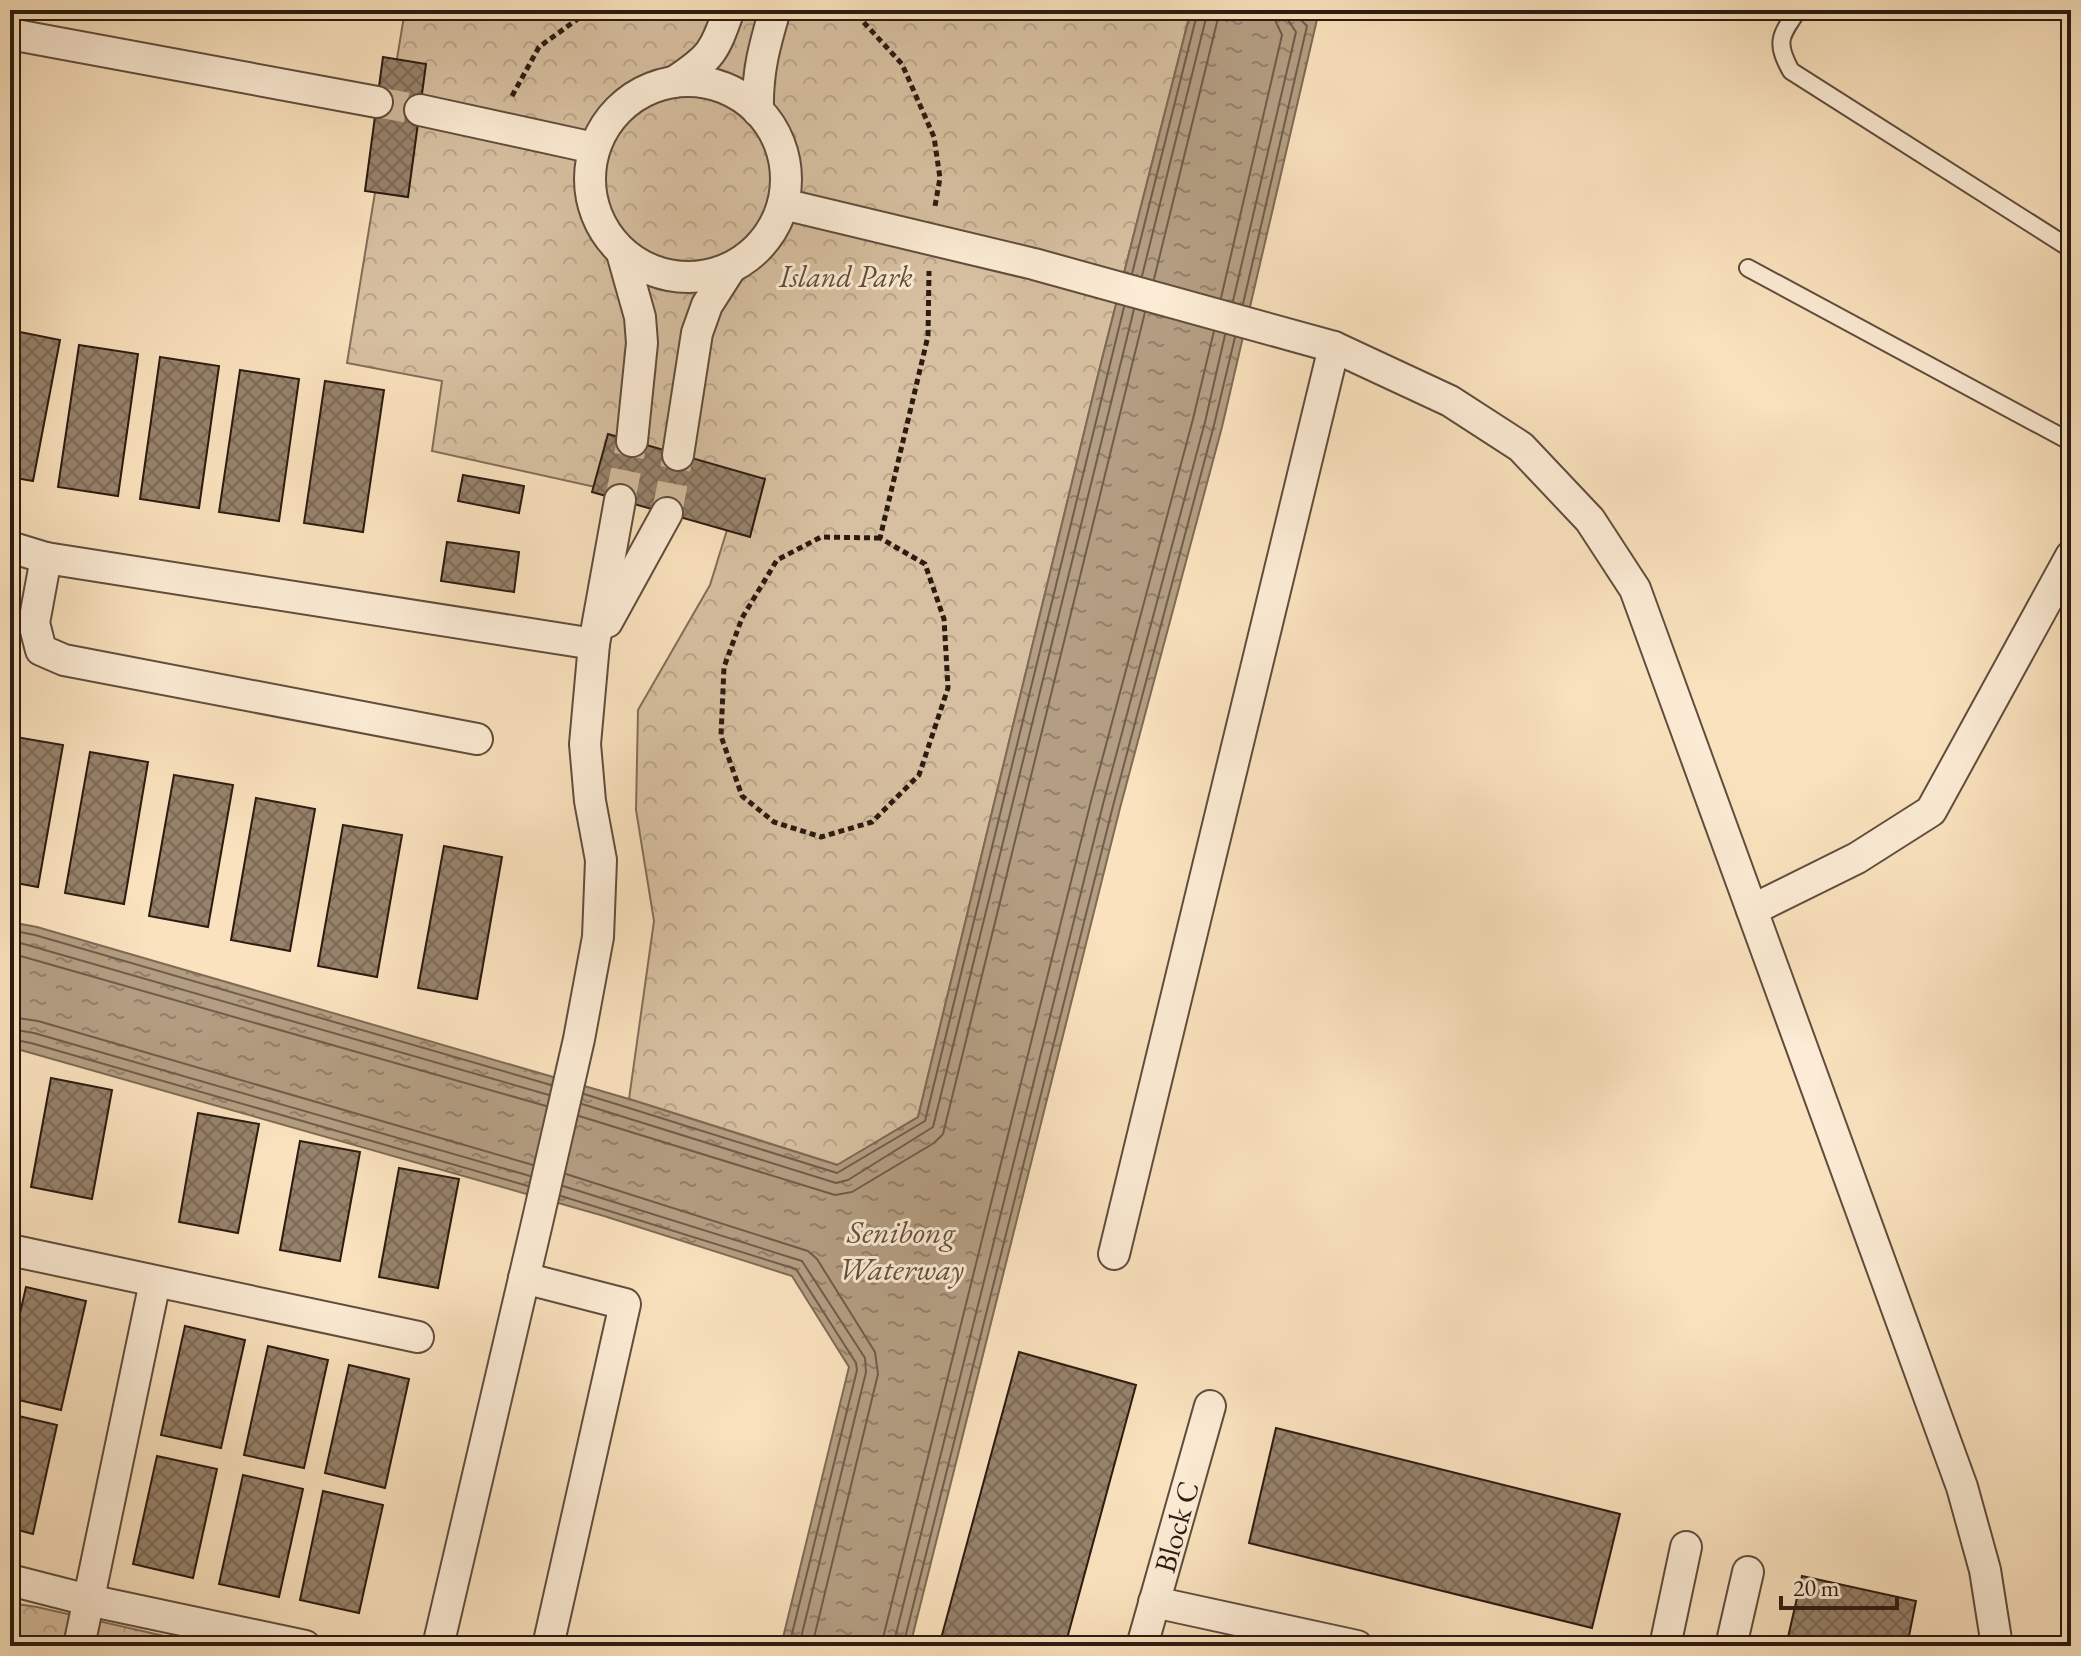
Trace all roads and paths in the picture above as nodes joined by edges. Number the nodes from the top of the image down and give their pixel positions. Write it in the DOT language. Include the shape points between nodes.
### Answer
graph roads {
  1 [pos="570,10"];
  2 [pos="590,10"];
  3 [pos="729,10"];
  4 [pos="775,10"];
  5 [pos="1798,10"];
  6 [pos="857,15"];
  7 [pos="580,17"];
  8 [pos="10,34"];
  9 [pos="674,82"];
  10 [pos="377,102"];
  11 [pos="420,110"];
  12 [pos="758,111"];
  13 [pos="495,126"];
  14 [pos="594,148"];
  15 [pos="783,204"];
  16 [pos="930,240"];
  17 [pos="2071,249"];
  18 [pos="622,253"];
  19 [pos="1748,268"];
  20 [pos="730,269"];
  21 [pos="1334,347"];
  22 [pos="632,441"];
  23 [pos="2071,442"];
  24 [pos="678,455"];
  25 [pos="620,500"];
  26 [pos="667,513"];
  27 [pos="880,538"];
  28 [pos="10,547"];
  29 [pos="2071,556"];
  30 [pos="46,558"];
  31 [pos="594,644"];
  32 [pos="477,739"];
  33 [pos="1752,910"];
  34 [pos="10,1250"];
  35 [pos="1114,1254"];
  36 [pos="524,1278"];
  37 [pos="155,1282"];
  38 [pos="418,1337"];
  39 [pos="1210,1406"];
  40 [pos="1686,1547"];
  41 [pos="1748,1572"];
  42 [pos="10,1580"];
  43 [pos="88,1600"];
  44 [pos="1154,1602"];
  45 [pos="79,1646"];
  46 [pos="305,1646"];
  47 [pos="438,1646"];
  48 [pos="548,1646"];
  49 [pos="1142,1646"];
  50 [pos="1357,1646"];
  51 [pos="1665,1646"];
  52 [pos="1731,1646"];
  53 [pos="1997,1646"];
  1 -- 7 [label="path"];
  2 -- 7 [label="path"];
  3 -- 9 [label="street" via="716,45 702,63"];
  4 -- 12 [label="street" via="761,55"];
  5 -- 17 [label="lane" via="1781,35 1781,53 1791,71"];
  6 -- 16 [label="path" via="902,64 934,137 940,178"];
  7 -- 13 [label="path" via="539,47"];
  8 -- 10 [label="street"];
  9 -- 12 [label="street" via="714,84"];
  9 -- 14 [label="street" via="641,92 621,106"];
  11 -- 13 [label="street"];
  12 -- 15 [label="street" via="778,139 785,161"];
  13 -- 14 [label="street"];
  14 -- 18 [label="street" via="589,176 593,205 604,231"];
  15 -- 16 [label="street"];
  15 -- 20 [label="street" via="764,243"];
  16 -- 21 [label="street"];
  16 -- 27 [label="path" via="928,336"];
  18 -- 20 [label="street" via="673,277 709,276"];
  18 -- 22 [label="street" via="642,343"];
  19 -- 23 [label="lane"];
  20 -- 24 [label="street" via="697,333"];
  21 -- 33 [label="street" via="1450,401 1521,447 1590,520 1635,589"];
  21 -- 35 [label="street"];
  25 -- 31 [label="street"];
  26 -- 31 [label="street"];
  27 -- 27 [label="path" via="925,564 944,619 948,688 919,775 872,822 821,837 774,822 742,796 721,736 724,667 742,618 777,560 821,537"];
  28 -- 30 [label="street"];
  29 -- 33 [label="street" via="1931,811 1857,858"];
  30 -- 31 [label="street"];
  30 -- 32 [label="street" via="34,623 41,650 64,660"];
  31 -- 36 [label="street" via="585,744 601,860 598,937"];
  33 -- 53 [label="street" via="1962,1487 1985,1570"];
  34 -- 37 [label="street"];
  36 -- 47 [label="street"];
  36 -- 48 [label="street" via="625,1304"];
  37 -- 38 [label="street"];
  37 -- 43 [label="street"];
  39 -- 44 [label="street, Block C"];
  40 -- 51 [label="street"];
  41 -- 52 [label="street"];
  42 -- 43 [label="street"];
  43 -- 45 [label="street"];
  43 -- 46 [label="street"];
  44 -- 49 [label="street, Block C"];
  44 -- 50 [label="street"];
}
